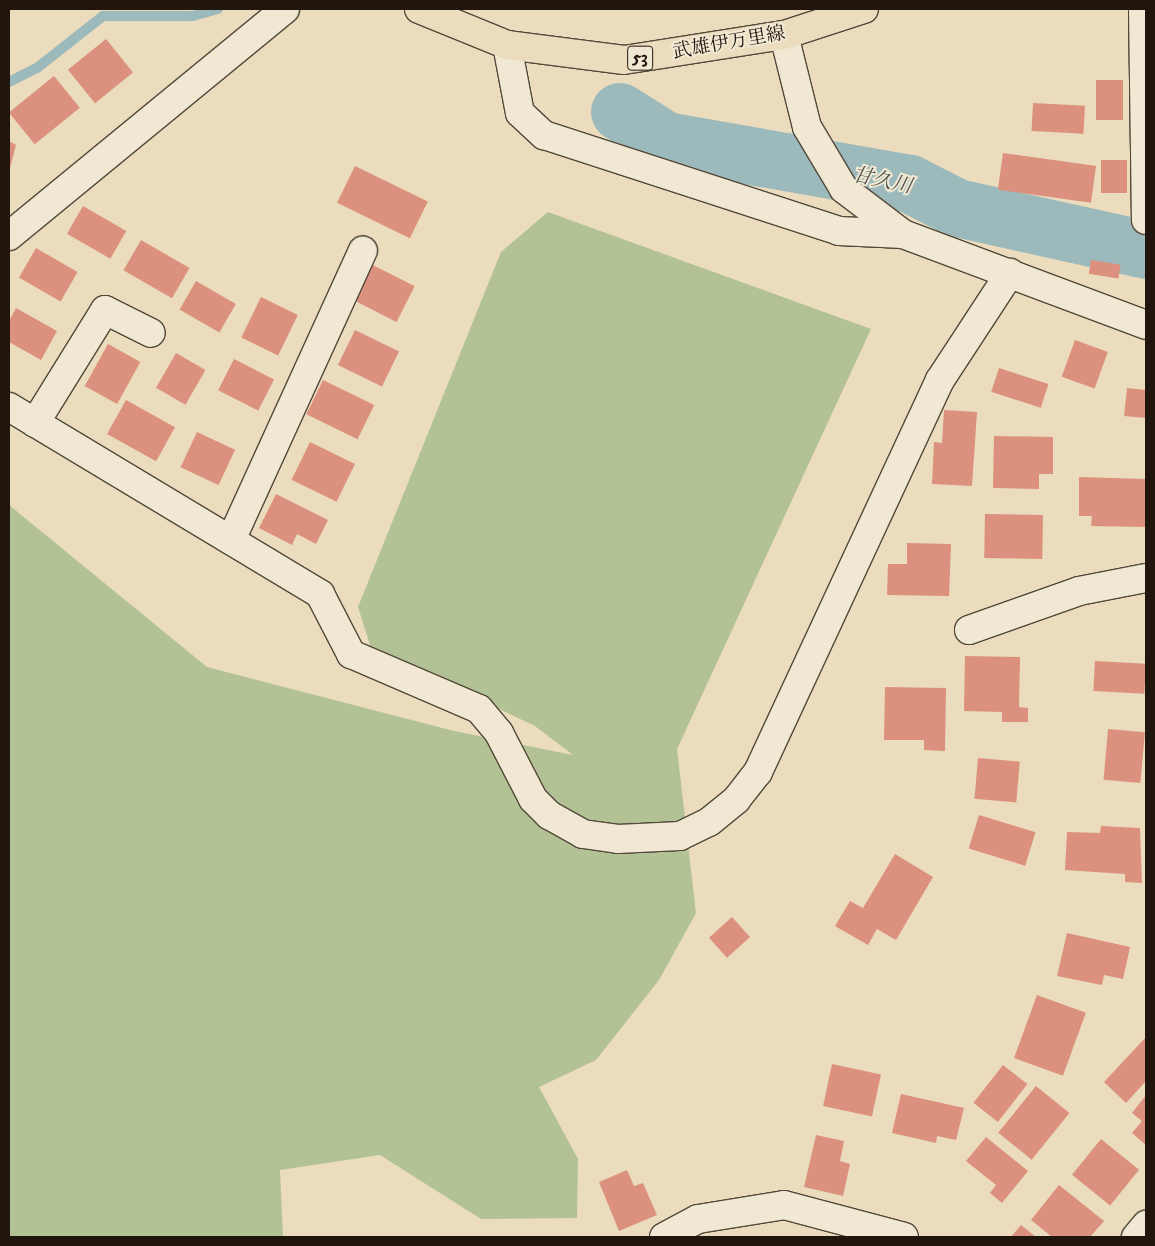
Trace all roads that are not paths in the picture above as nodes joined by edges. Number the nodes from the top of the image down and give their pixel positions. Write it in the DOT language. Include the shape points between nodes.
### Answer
graph roads {
  1 [pos="284,9"];
  2 [pos="419,9"];
  3 [pos="864,9"];
  4 [pos="1143,9"];
  5 [pos="784,35"];
  6 [pos="507,46"];
  7 [pos="1145,97"];
  8 [pos="1146,220"];
  9 [pos="903,234"];
  10 [pos="9,236"];
  11 [pos="363,251"];
  12 [pos="1010,273"];
  13 [pos="1146,325"];
  14 [pos="151,333"];
  15 [pos="9,407"];
  16 [pos="35,423"];
  17 [pos="231,540"];
  18 [pos="1146,578"];
  19 [pos="969,630"];
  20 [pos="1146,1224"];
  21 [pos="664,1237"];
  22 [pos="904,1237"];
  23 [pos="1136,1237"];
  1 -- 10 [label="street"];
  2 -- 6 [label="main road, 武雄伊万里線 / 53"];
  3 -- 5 [label="main road, 武雄伊万里線 / 53"];
  4 -- 7 [label="street"];
  5 -- 6 [label="main road, 武雄伊万里線 / 53" via="624,60"];
  5 -- 9 [label="street" via="807,127 844,189"];
  6 -- 9 [label="street" via="520,113 544,134 839,231"];
  7 -- 8 [label="street"];
  9 -- 12 [label="street"];
  11 -- 17 [label="street"];
  12 -- 13 [label="street"];
  12 -- 17 [label="street" via="940,380 758,772 729,806 680,836 618,840 583,834 549,815 534,798 499,733 479,710 351,654 320,594"];
  14 -- 16 [label="street" via="105,310"];
  15 -- 16 [label="street"];
  16 -- 17 [label="street"];
  18 -- 19 [label="street" via="1079,591"];
  20 -- 23 [label="street"];
  21 -- 22 [label="street" via="698,1219 784,1205"];
}
